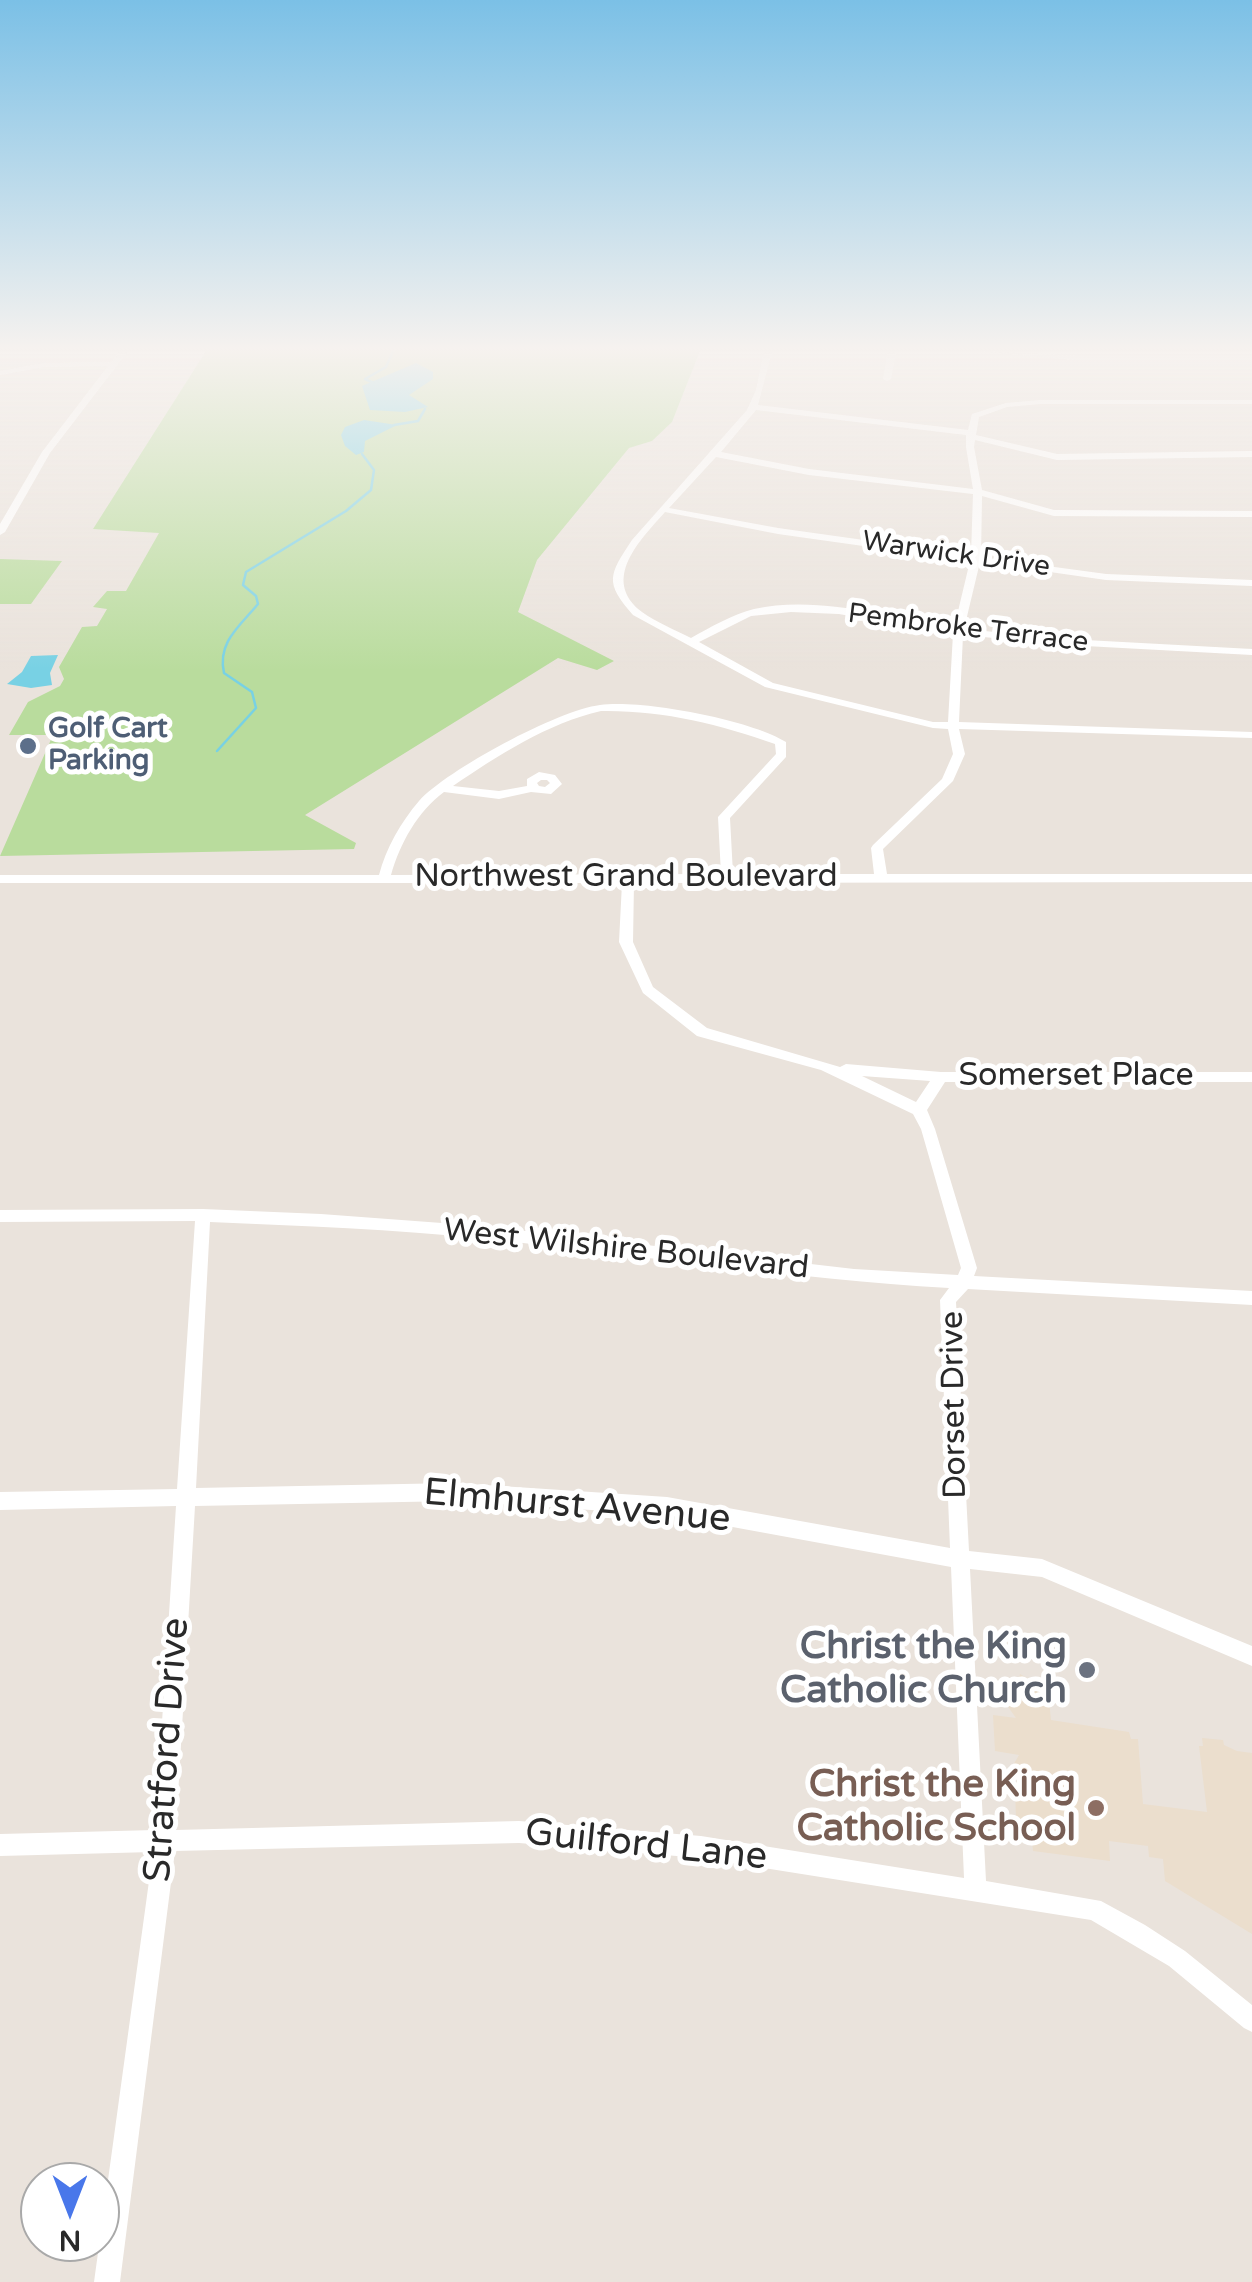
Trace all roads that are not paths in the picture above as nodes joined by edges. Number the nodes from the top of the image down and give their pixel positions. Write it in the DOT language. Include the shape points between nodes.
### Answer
graph roads {
  1 [pos="43,457"];
  2 [pos="713,457"];
  3 [pos="734,457"];
  4 [pos="973,457"];
  5 [pos="978,492"];
  6 [pos="662,509"];
  7 [pos="1252,514"];
  8 [pos="0,532"];
  9 [pos="976,557"];
  10 [pos="1252,583"];
  11 [pos="958,631"];
  12 [pos="692,642"];
  13 [pos="1252,652"];
  14 [pos="953,725"];
  15 [pos="1252,736"];
  16 [pos="443,788"];
  17 [pos="533,788"];
  18 [pos="396,855"];
  19 [pos="384,878"];
  20 [pos="400,878"];
  21 [pos="628,878"];
  22 [pos="727,878"];
  23 [pos="881,878"];
  24 [pos="1252,878"];
  25 [pos="0,879"];
  26 [pos="825,1066"];
  27 [pos="941,1077"];
  28 [pos="1252,1077"];
  29 [pos="918,1110"];
  30 [pos="203,1215"];
  31 [pos="0,1216"];
  32 [pos="963,1284"];
  33 [pos="1252,1298"];
  34 [pos="185,1497"];
  35 [pos="0,1501"];
  36 [pos="960,1559"];
  37 [pos="1252,1656"];
  38 [pos="165,1842"];
  39 [pos="0,1845"];
  40 [pos="975,1889"];
  41 [pos="1252,2020"];
  42 [pos="108,2282"];
  1 -- 8 [label="street"];
  2 -- 6 [label="street"];
  3 -- 5 [label="street"];
  4 -- 5 [label="street"];
  5 -- 7 [label="street" via="1054,513"];
  5 -- 9 [label="street"];
  6 -- 9 [label="street, Warwick Drive"];
  6 -- 12 [label="street" via="617,579 636,612"];
  9 -- 10 [label="street, Warwick Drive" via="1106,577"];
  9 -- 11 [label="street"];
  11 -- 12 [label="street, Pembroke Terrace" via="807,609 766,610 734,618"];
  11 -- 13 [label="street, Pembroke Terrace"];
  11 -- 14 [label="street"];
  12 -- 14 [label="street" via="769,685"];
  14 -- 15 [label="street"];
  14 -- 23 [label="street" via="959,754 947,781 877,848"];
  16 -- 17 [label="street" via="499,796"];
  16 -- 18 [label="street" via="417,812"];
  16 -- 22 [label="street" via="583,710 645,710 732,724 780,742 782,755 724,817"];
  18 -- 19 [label="street"];
  18 -- 20 [label="street"];
  19 -- 20 [label="street, Northwest Grand Boulevard"];
  19 -- 25 [label="street, Northwest Grand Boulevard"];
  20 -- 21 [label="street, Northwest Grand Boulevard"];
  21 -- 22 [label="street, Northwest Grand Boulevard"];
  21 -- 26 [label="street" via="626,942 648,990 702,1032"];
  22 -- 23 [label="street, Northwest Grand Boulevard"];
  23 -- 24 [label="street, Northwest Grand Boulevard"];
  26 -- 27 [label="street"];
  26 -- 29 [label="street"];
  27 -- 28 [label="street, Somerset Place"];
  27 -- 29 [label="street, Somerset Place"];
  29 -- 32 [label="street, Dorset Drive" via="969,1268"];
  30 -- 31 [label="street, West Wilshire Boulevard"];
  30 -- 32 [label="street, West Wilshire Boulevard" via="482,1232"];
  30 -- 34 [label="street, Stratford Drive"];
  32 -- 33 [label="street, West Wilshire Boulevard"];
  32 -- 36 [label="street, Dorset Drive" via="948,1300"];
  34 -- 35 [label="street, Elmhurst Avenue"];
  34 -- 36 [label="street, Elmhurst Avenue" via="455,1492 667,1506"];
  34 -- 38 [label="street, Stratford Drive"];
  36 -- 37 [label="street, Elmhurst Avenue" via="1042,1568"];
  36 -- 40 [label="street, Dorset Drive"];
  38 -- 39 [label="street, Guilford Lane"];
  38 -- 40 [label="street, Guilford Lane" via="520,1832 701,1847"];
  38 -- 42 [label="street, Stratford Drive"];
  40 -- 41 [label="street, Guilford Lane" via="1096,1911 1198,1970"];
}
